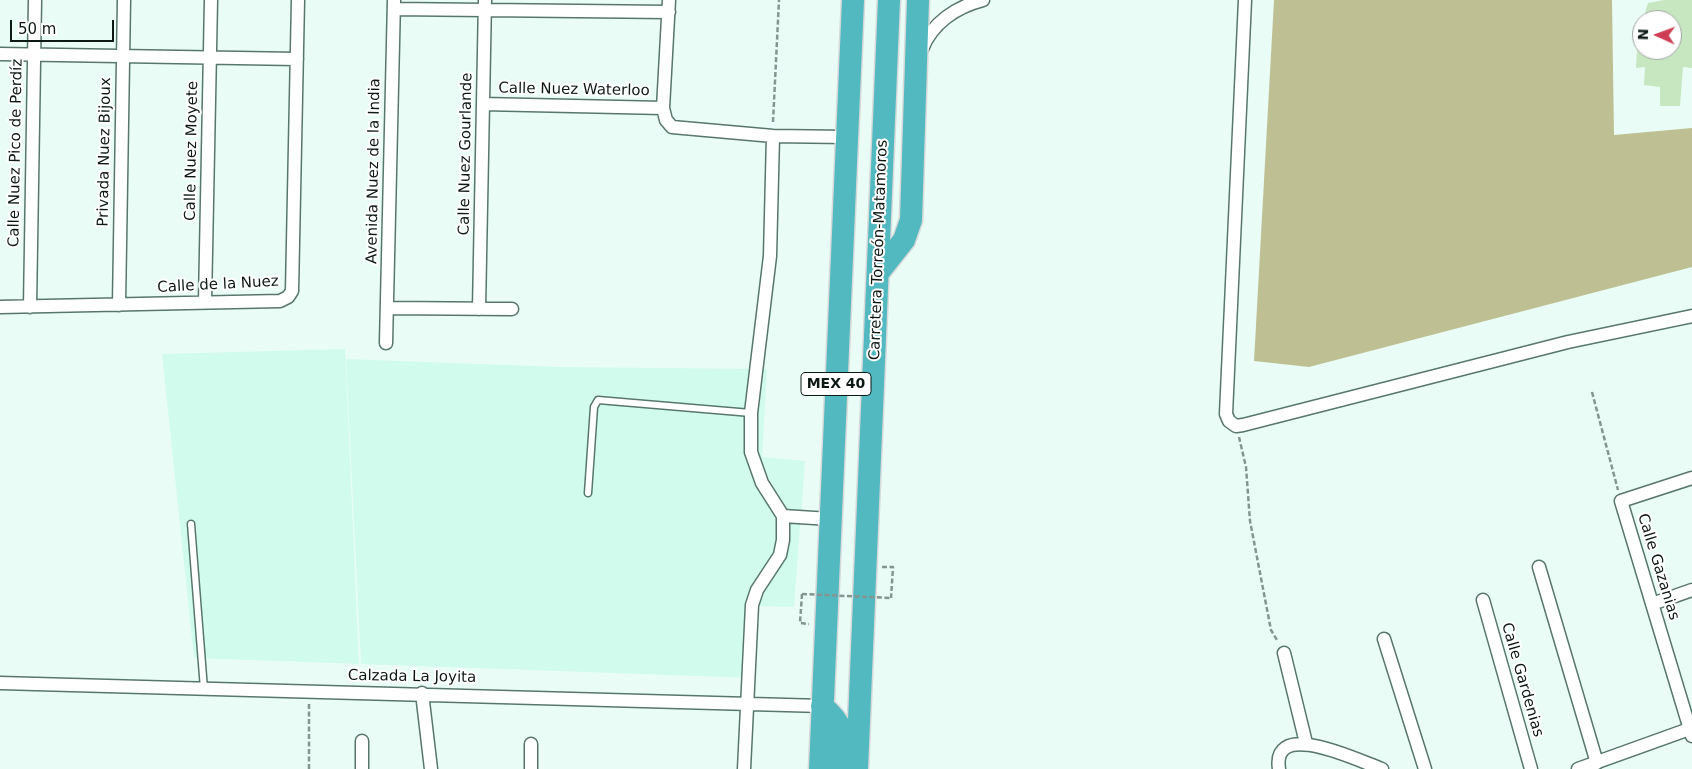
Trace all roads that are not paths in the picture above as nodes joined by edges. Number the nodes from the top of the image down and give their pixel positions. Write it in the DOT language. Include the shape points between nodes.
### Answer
graph roads {
  1 [pos="35,0"];
  2 [pos="124,0"];
  3 [pos="211,0"];
  4 [pos="298,0"];
  5 [pos="853,0"];
  6 [pos="889,0"];
  7 [pos="918,0"];
  8 [pos="983,0"];
  9 [pos="1245,0"];
  10 [pos="394,5"];
  11 [pos="485,5"];
  12 [pos="569,5"];
  13 [pos="669,6"];
  14 [pos="0,54"];
  15 [pos="34,55"];
  16 [pos="123,56"];
  17 [pos="210,57"];
  18 [pos="297,58"];
  19 [pos="916,63"];
  20 [pos="483,104"];
  21 [pos="663,108"];
  22 [pos="773,136"];
  23 [pos="847,137"];
  24 [pos="878,273"];
  25 [pos="205,302"];
  26 [pos="119,305"];
  27 [pos="0,307"];
  28 [pos="30,307"];
  29 [pos="387,308"];
  30 [pos="479,309"];
  31 [pos="512,309"];
  32 [pos="1692,316"];
  33 [pos="386,343"];
  34 [pos="751,413"];
  35 [pos="1692,478"];
  36 [pos="588,493"];
  37 [pos="783,516"];
  38 [pos="830,519"];
  39 [pos="191,524"];
  40 [pos="1539,567"];
  41 [pos="1692,590"];
  42 [pos="1483,600"];
  43 [pos="1652,604"];
  44 [pos="1384,639"];
  45 [pos="1284,653"];
  46 [pos="0,684"];
  47 [pos="204,689"];
  48 [pos="422,693"];
  49 [pos="747,703"];
  50 [pos="822,706"];
  51 [pos="1691,731"];
  52 [pos="362,741"];
  53 [pos="1306,743"];
  54 [pos="531,744"];
  55 [pos="1597,763"];
  56 [pos="362,769"];
  57 [pos="431,769"];
  58 [pos="531,769"];
  59 [pos="744,769"];
  60 [pos="820,769"];
  61 [pos="842,769"];
  62 [pos="857,769"];
  63 [pos="1279,769"];
  64 [pos="1382,769"];
  65 [pos="1425,769"];
  66 [pos="1530,769"];
  67 [pos="1578,769"];
  1 -- 15 [label="street, Calle Nuez Pico de Perdíz"];
  2 -- 16 [label="street, Privada Nuez Bijoux"];
  3 -- 17 [label="street, Calle Nuez Moyete"];
  4 -- 18 [label="street, Calle de la Nuez"];
  5 -- 23 [label="highway, MEX 40"];
  6 -- 24 [label="highway, Carretera Torreón-Matamoros / MEX 40"];
  7 -- 19 [label="highway"];
  8 -- 19 [label="street" via="943,18 927,36"];
  9 -- 32 [label="street" via="1226,414 1236,426 1568,342"];
  10 -- 11 [label="street"];
  10 -- 29 [label="street, Avenida Nuez de la India"];
  11 -- 12 [label="street"];
  11 -- 20 [label="street, Calle Nuez Gourlande"];
  12 -- 13 [label="street"];
  13 -- 21 [label="street"];
  14 -- 15 [label="street"];
  15 -- 16 [label="street"];
  15 -- 28 [label="street, Calle Nuez Pico de Perdíz"];
  16 -- 17 [label="street"];
  16 -- 26 [label="street, Privada Nuez Bijoux"];
  17 -- 18 [label="street"];
  17 -- 25 [label="street, Calle Nuez Moyete"];
  18 -- 25 [label="street, Calle de la Nuez" via="292,291 280,301"];
  19 -- 24 [label="highway" via="911,220 904,240"];
  20 -- 21 [label="street, Calle Nuez Waterloo"];
  20 -- 30 [label="street, Calle Nuez Gourlande"];
  21 -- 22 [label="street" via="674,128"];
  22 -- 23 [label="street"];
  22 -- 34 [label="street" via="770,256"];
  23 -- 38 [label="highway, MEX 40"];
  24 -- 62 [label="highway, Carretera Torreón-Matamoros / MEX 40"];
  25 -- 26 [label="street, Calle de la Nuez"];
  26 -- 28 [label="street, Calle de la Nuez"];
  27 -- 28 [label="street, Calle de la Nuez"];
  29 -- 30 [label="street"];
  29 -- 33 [label="street, Avenida Nuez de la India"];
  30 -- 31 [label="street"];
  34 -- 36 [label="lane" via="598,400 594,407"];
  34 -- 37 [label="street" via="751,452 756,470"];
  35 -- 43 [label="street, Calle Gazanias" via="1621,501"];
  37 -- 38 [label="street"];
  37 -- 49 [label="street" via="780,555 757,590 752,604"];
  38 -- 50 [label="highway, MEX 40"];
  39 -- 47 [label="lane"];
  40 -- 55 [label="street"];
  41 -- 43 [label="street"];
  42 -- 66 [label="street, Calle Gardenias"];
  43 -- 51 [label="street, Calle Gazanias"];
  44 -- 65 [label="street"];
  45 -- 53 [label="street"];
  46 -- 47 [label="street, Calzada La Joyita"];
  47 -- 48 [label="street, Calzada La Joyita"];
  48 -- 49 [label="street, Calzada La Joyita"];
  48 -- 57 [label="street"];
  49 -- 50 [label="street, Calzada La Joyita"];
  49 -- 59 [label="street"];
  50 -- 60 [label="highway, MEX 40"];
  50 -- 61 [label="highway" via="842,727"];
  51 -- 55 [label="street"];
  52 -- 56 [label="street"];
  53 -- 63 [label="street" via="1289,745 1280,754"];
  53 -- 64 [label="street"];
  54 -- 58 [label="street"];
  55 -- 67 [label="street"];
}
